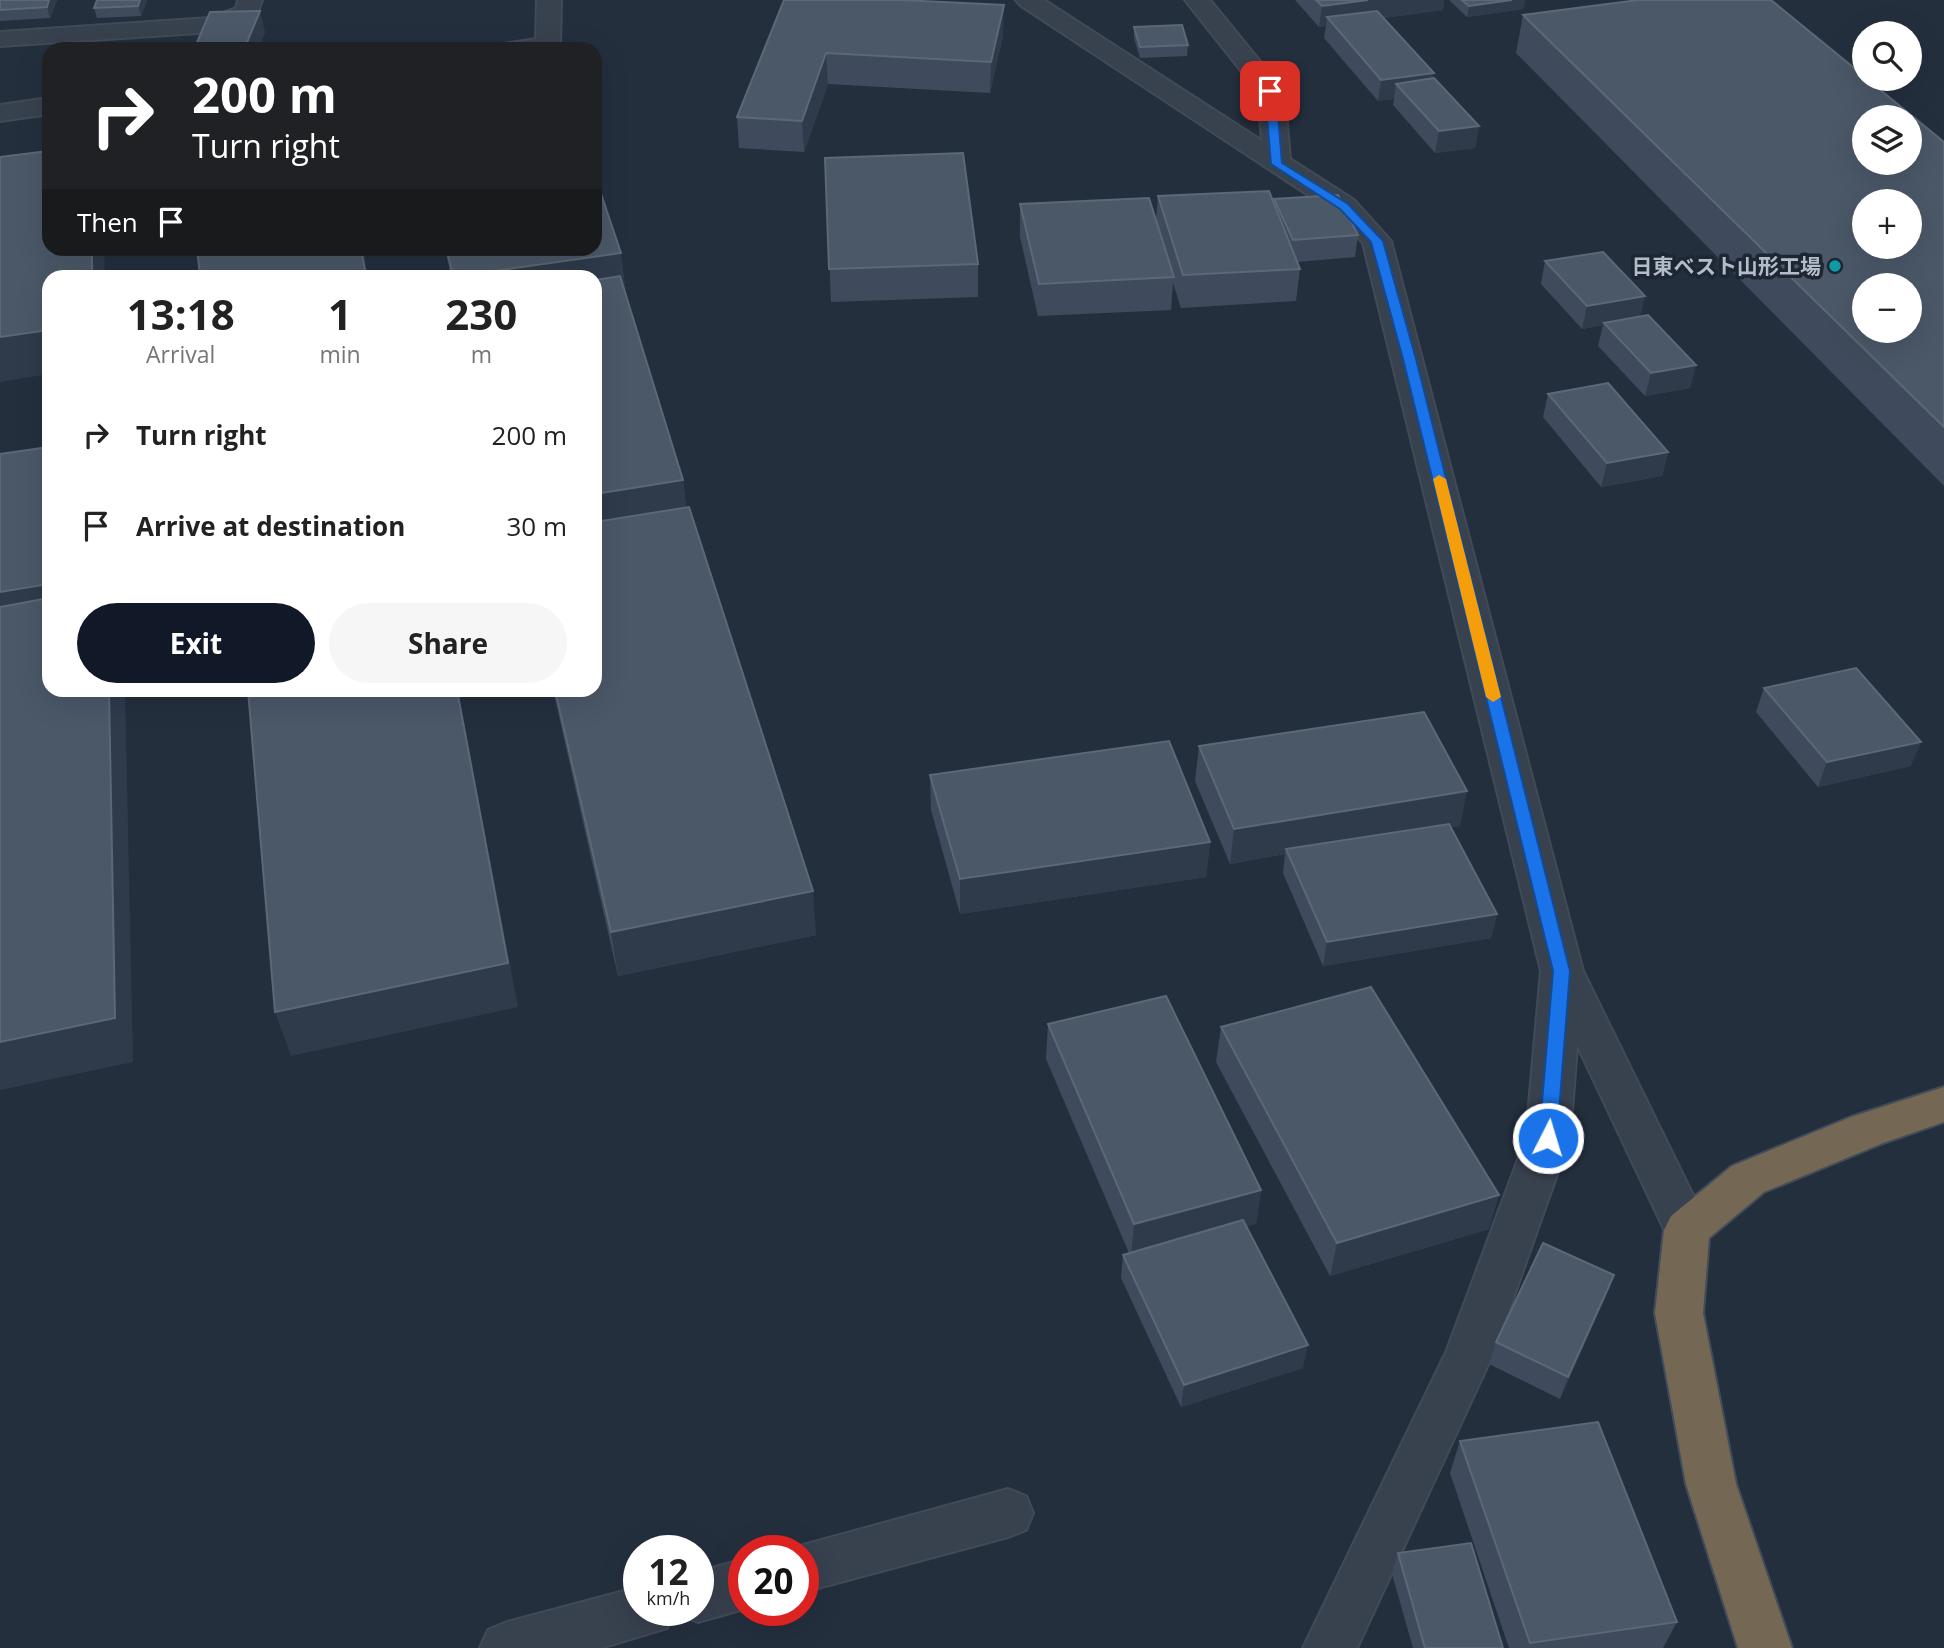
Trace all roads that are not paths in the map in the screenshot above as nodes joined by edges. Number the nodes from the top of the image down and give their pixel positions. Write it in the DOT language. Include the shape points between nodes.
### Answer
graph roads {
  1 [pos="250,0"];
  2 [pos="549,0"];
  3 [pos="1028,0"];
  4 [pos="1197,0"];
  5 [pos="0,39"];
  6 [pos="548,42"];
  7 [pos="42,107"];
  8 [pos="0,113"];
  9 [pos="1277,164"];
  10 [pos="1562,971"];
  11 [pos="1944,1104"];
  12 [pos="1687,1230"];
  13 [pos="1008,1513"];
  14 [pos="819,1564"];
  15 [pos="623,1617"];
  16 [pos="507,1648"];
  17 [pos="1330,1648"];
  18 [pos="1765,1648"];
  1 -- 5 [label="street" via="247,12 214,25"];
  2 -- 6 [label="street"];
  3 -- 9 [label="street"];
  4 -- 9 [label="street" via="1270,91"];
  7 -- 8 [label="street"];
  9 -- 10 [label="street" via="1344,206 1377,241"];
  10 -- 12 [label="street"];
  10 -- 17 [label="street" via="1548,1138 1470,1352"];
  11 -- 12 [label="highway" via="1748,1179"];
  12 -- 18 [label="highway" via="1679,1313 1711,1484"];
  13 -- 14 [label="street"];
  15 -- 16 [label="street"];
}
